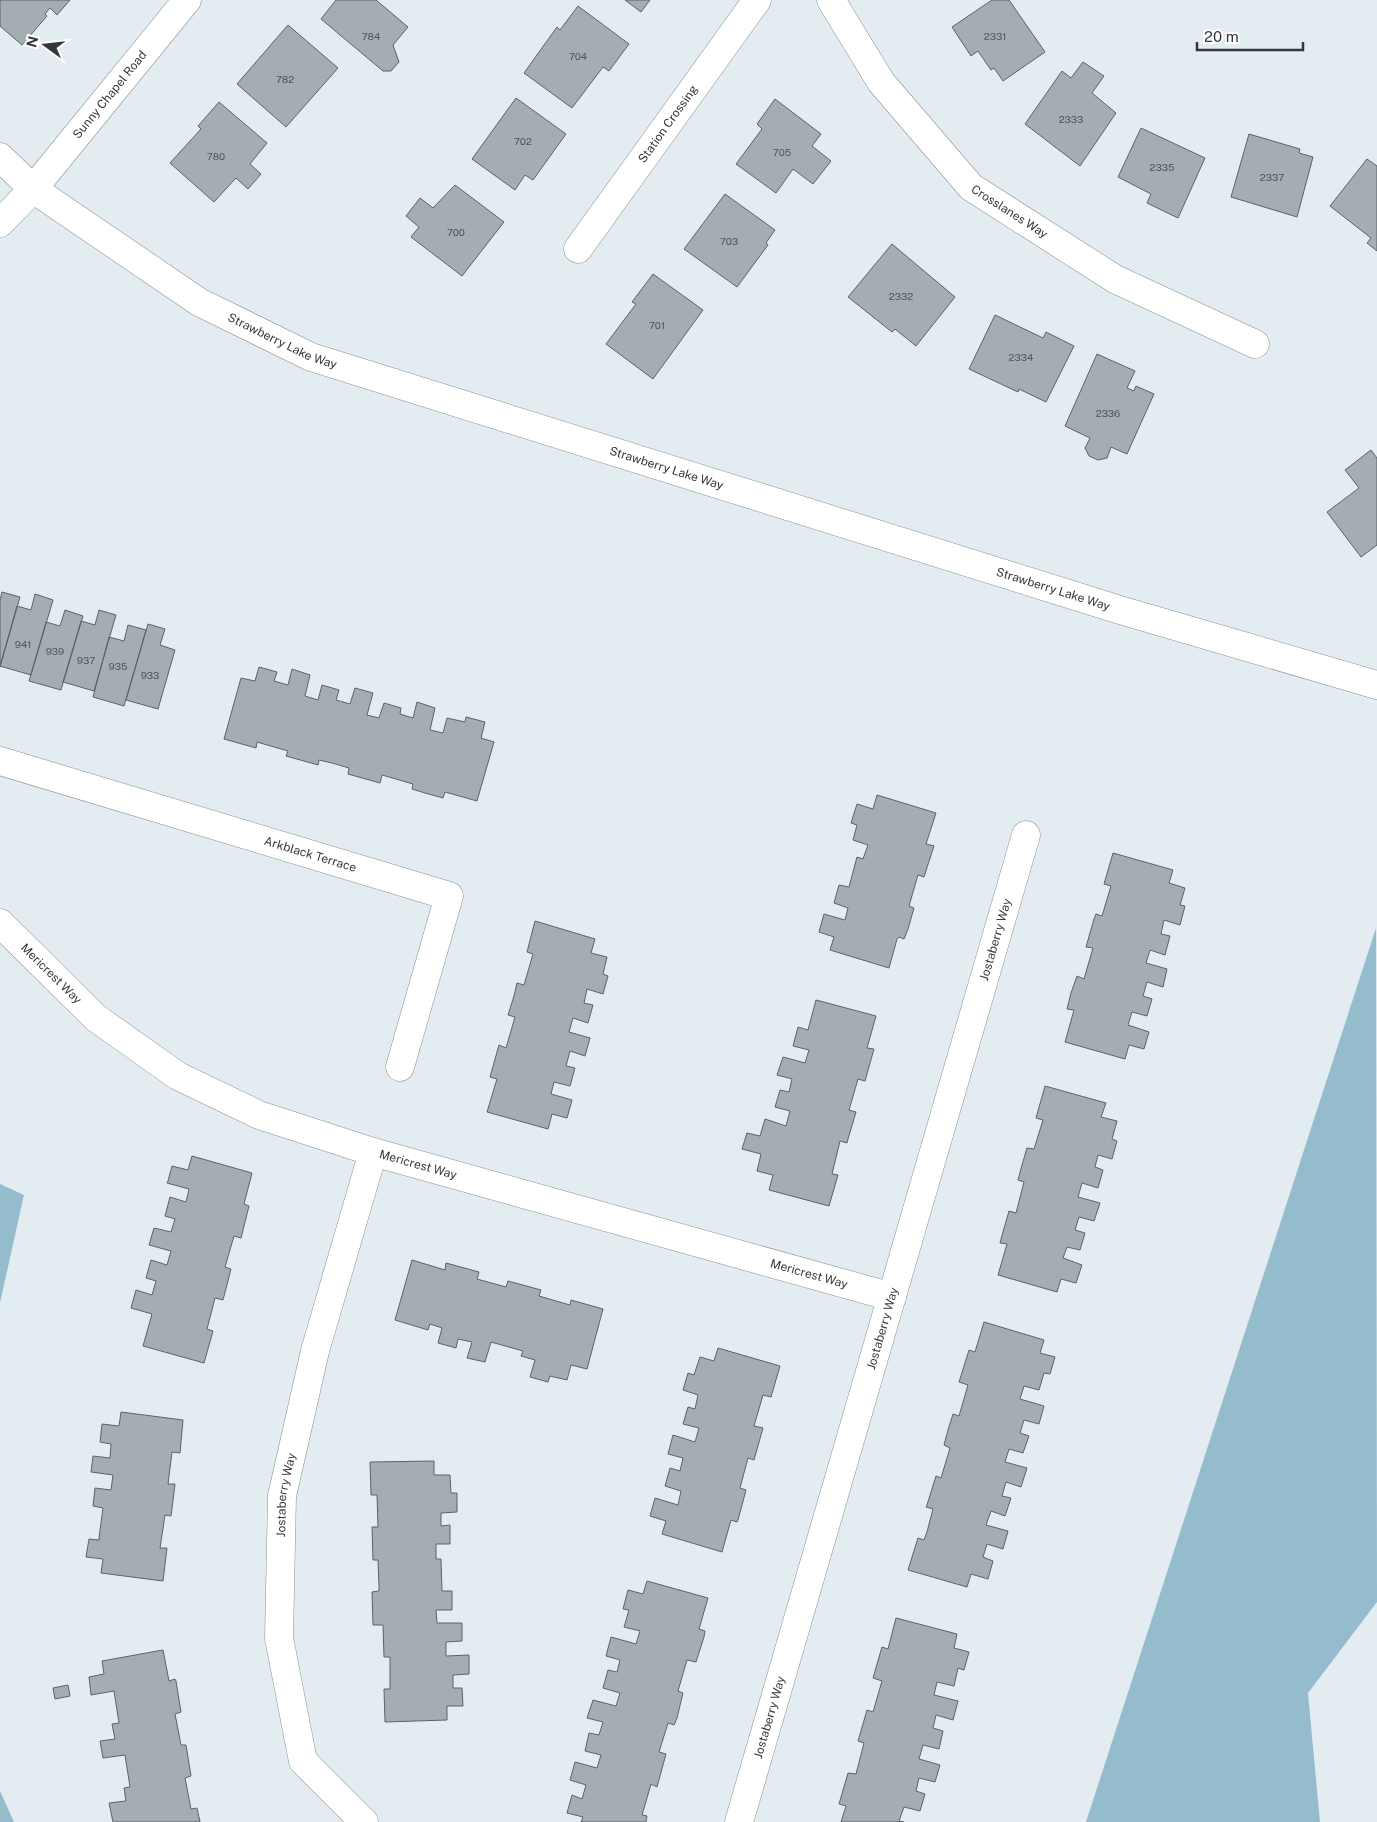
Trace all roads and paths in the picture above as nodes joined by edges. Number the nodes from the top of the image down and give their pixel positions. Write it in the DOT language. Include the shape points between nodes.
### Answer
graph roads {
  1 [pos="187,0"];
  2 [pos="757,0"];
  3 [pos="831,0"];
  4 [pos="0,157"];
  5 [pos="33,189"];
  6 [pos="0,223"];
  7 [pos="578,249"];
  8 [pos="1255,344"];
  9 [pos="1377,685"];
  10 [pos="0,761"];
  11 [pos="1026,835"];
  12 [pos="0,923"];
  13 [pos="400,1067"];
  14 [pos="373,1152"];
  15 [pos="892,1298"];
  16 [pos="364,1822"];
  17 [pos="739,1822"];
  1 -- 5 [label="street, Sunny Chapel Road"];
  2 -- 7 [label="street, Station Crossing"];
  3 -- 8 [label="street, Crosslanes Way" via="881,82 971,187 1115,279"];
  4 -- 5 [label="street, Strawberry Lake Way"];
  5 -- 6 [label="street, Sunny Chapel Road"];
  5 -- 9 [label="street, Strawberry Lake Way" via="199,302 311,357 1120,610"];
  10 -- 13 [label="street, Arkblack Terrace" via="449,896"];
  11 -- 15 [label="street, Jostaberry Way"];
  12 -- 14 [label="street, Mericrest Way" via="96,1018 178,1076 259,1114"];
  14 -- 15 [label="street, Mericrest Way"];
  14 -- 16 [label="street, Jostaberry Way" via="315,1351 282,1496 279,1638 303,1761"];
  15 -- 17 [label="street, Jostaberry Way"];
}
